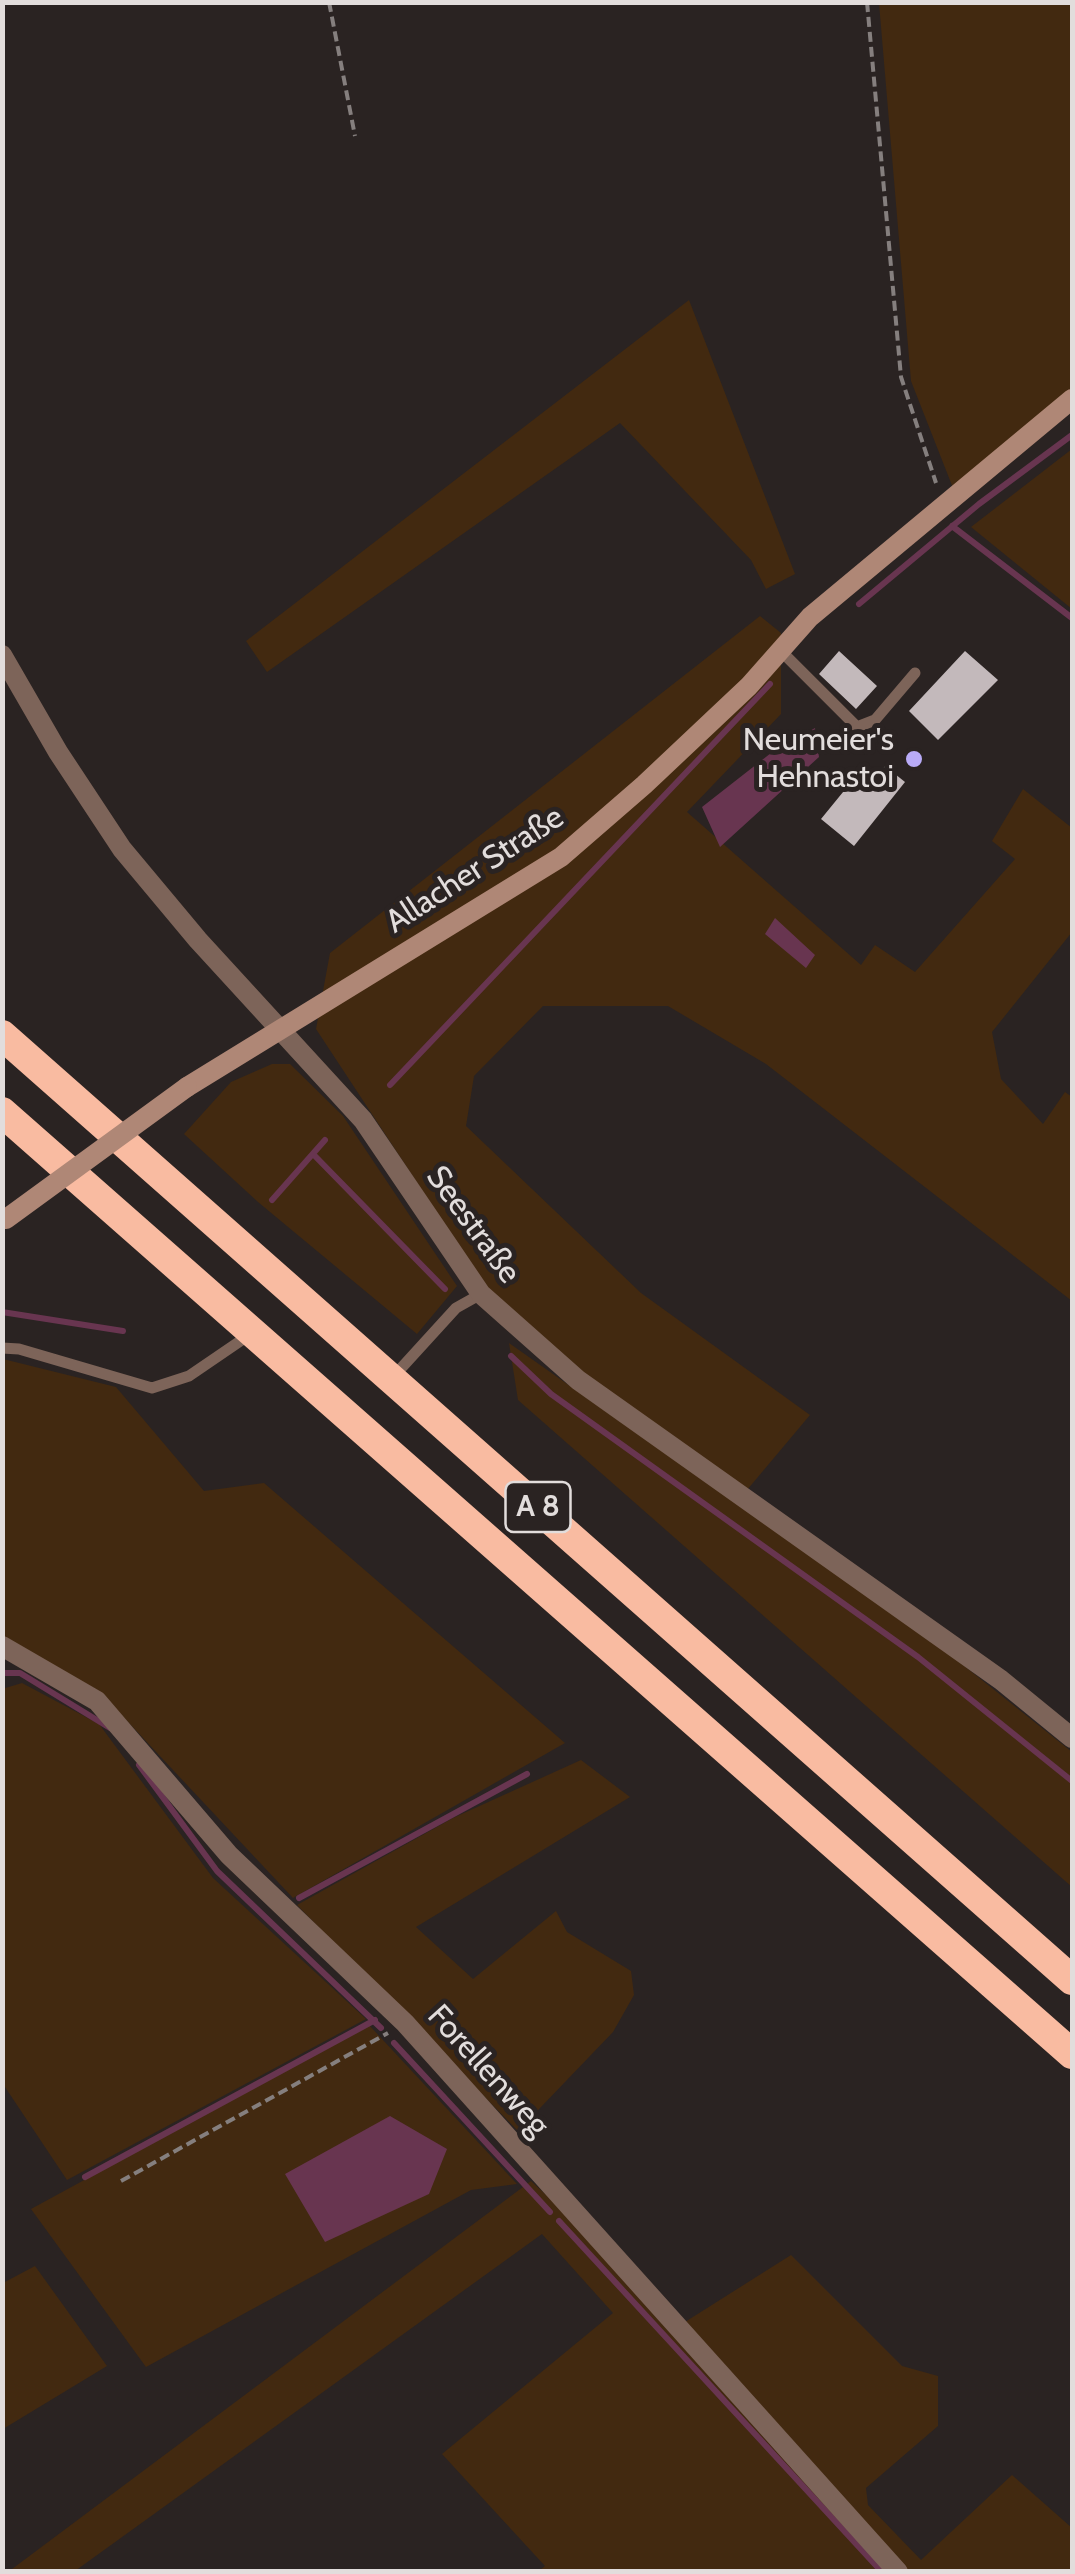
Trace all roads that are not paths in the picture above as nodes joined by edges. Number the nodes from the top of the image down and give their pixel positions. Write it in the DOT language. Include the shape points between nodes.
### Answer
graph roads {
  1 [pos="1072,399"];
  2 [pos="780,651"];
  3 [pos="2,655"];
  4 [pos="915,674"];
  5 [pos="280,1027"];
  6 [pos="2,1034"];
  7 [pos="2,1112"];
  8 [pos="4,1220"];
  9 [pos="481,1294"];
  10 [pos="253,1332"];
  11 [pos="2,1348"];
  12 [pos="392,1378"];
  13 [pos="2,1646"];
  14 [pos="1072,1738"];
  15 [pos="1072,1980"];
  16 [pos="1072,2054"];
  17 [pos="898,2572"];
  1 -- 2 [label="street, Allacher Straße" via="810,617"];
  2 -- 4 [label="lane" via="857,727 876,720"];
  2 -- 5 [label="street, Allacher Straße" via="561,857"];
  3 -- 5 [label="street, Seestraße" via="122,849"];
  5 -- 8 [label="street, Allacher Straße, bridge"];
  5 -- 9 [label="street, Seestraße" via="362,1120"];
  6 -- 12 [label="highway, A 8"];
  7 -- 10 [label="highway, A 8"];
  9 -- 12 [label="lane" via="456,1308"];
  9 -- 14 [label="street, Seestraße" via="578,1380 1001,1680"];
  10 -- 11 [label="lane" via="190,1376 152,1388"];
  10 -- 16 [label="highway, A 8"];
  12 -- 15 [label="highway, A 8"];
  13 -- 17 [label="street, Forellenweg" via="97,1701 229,1855 406,2023"];
}
